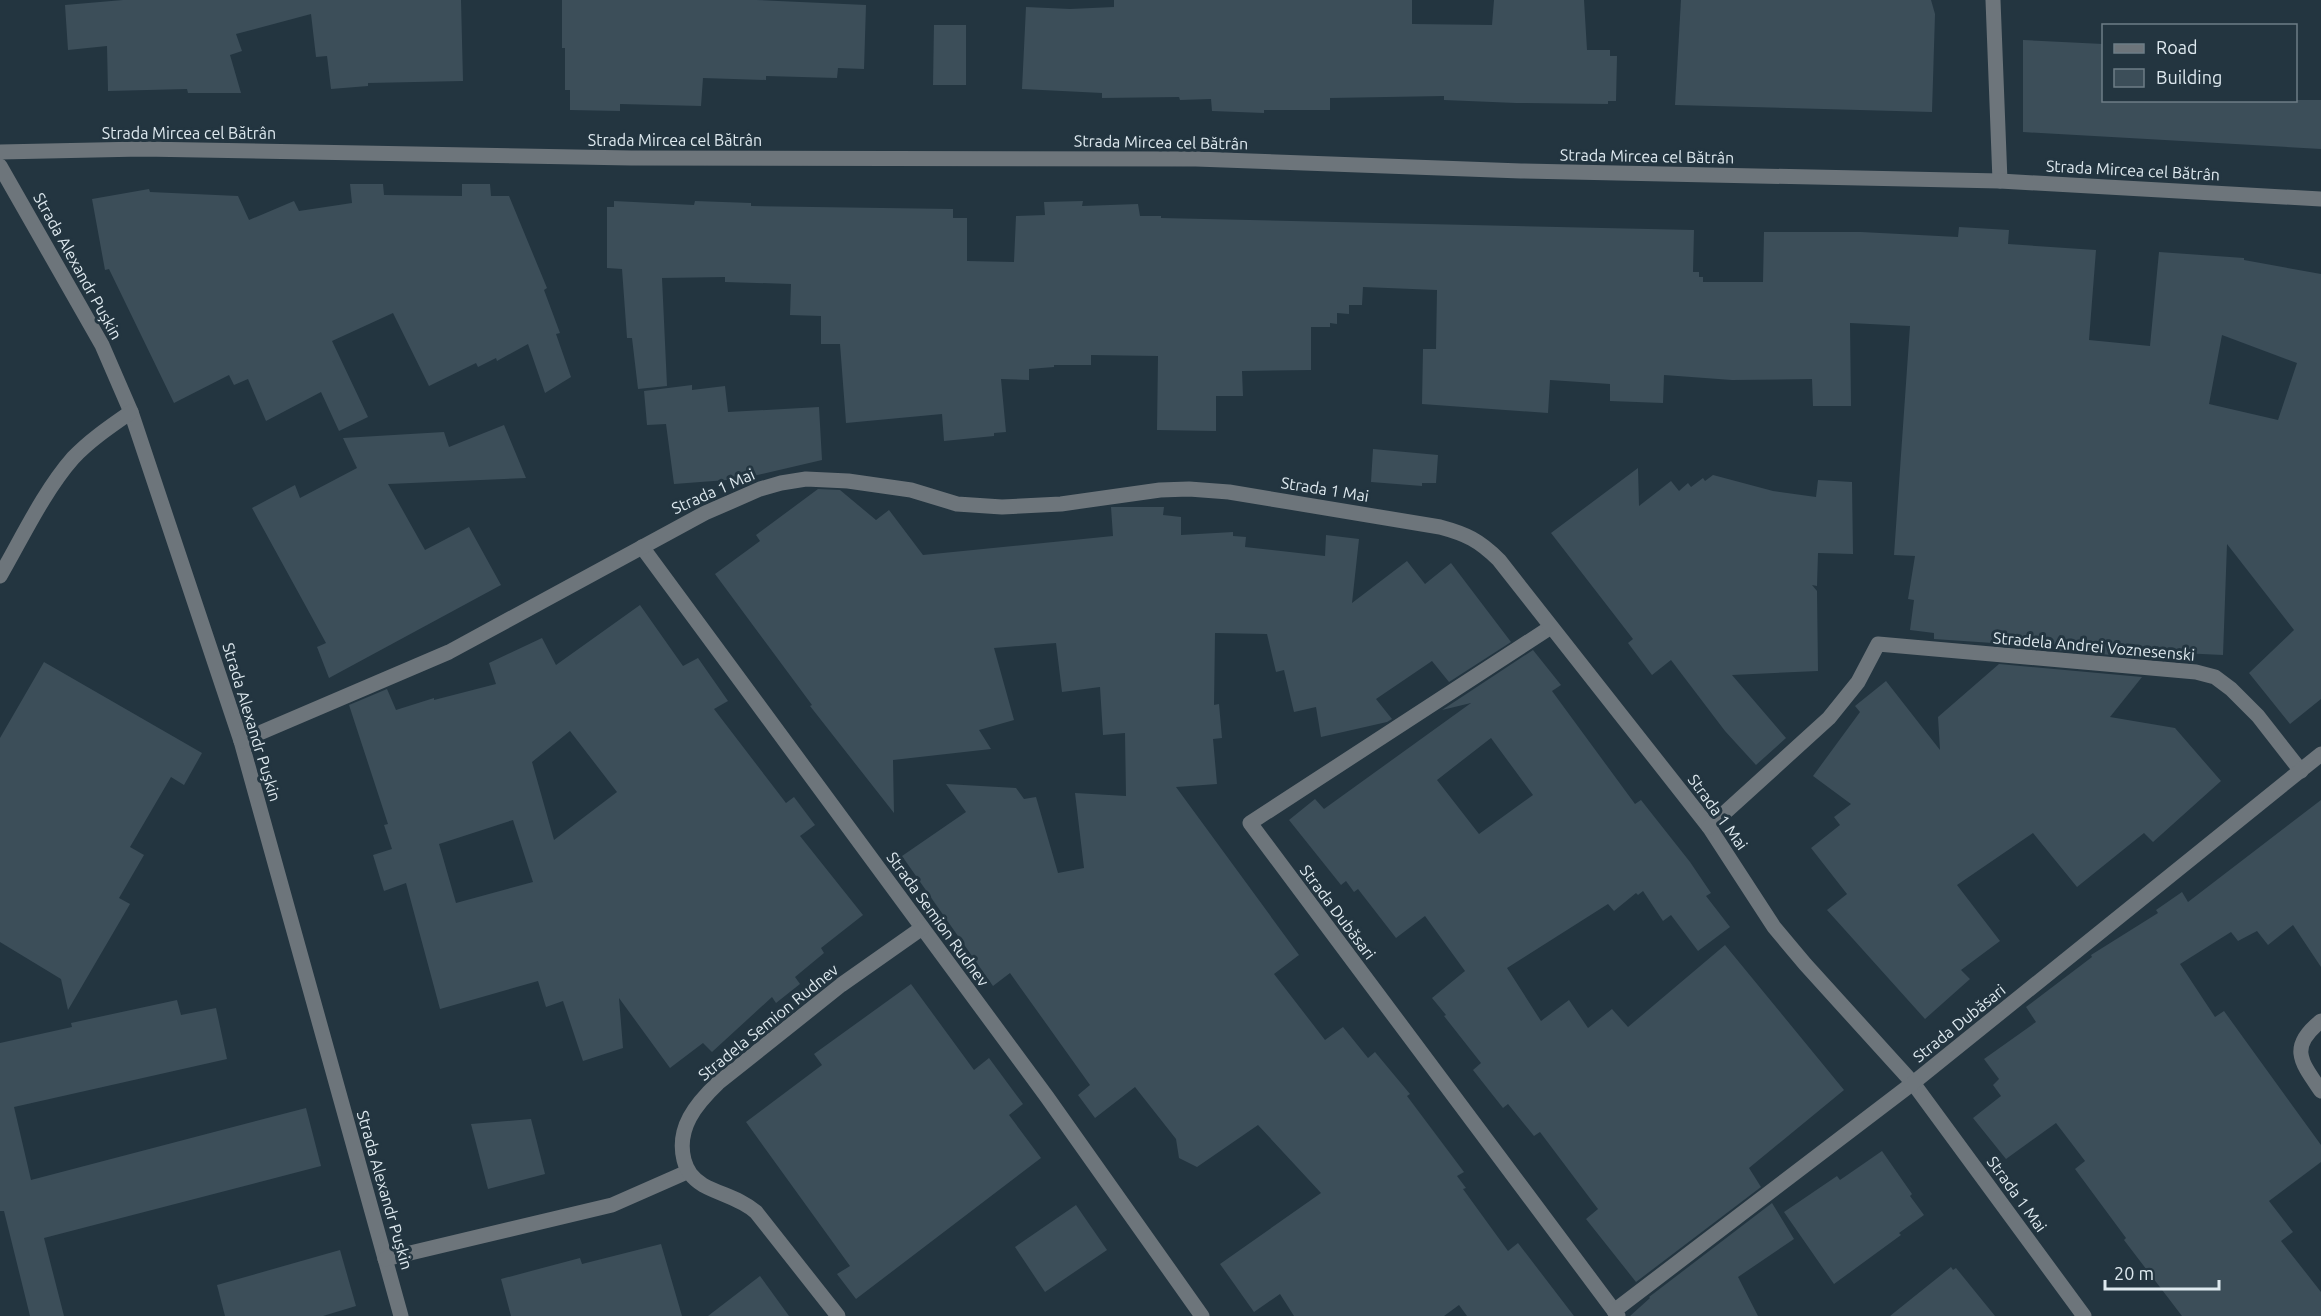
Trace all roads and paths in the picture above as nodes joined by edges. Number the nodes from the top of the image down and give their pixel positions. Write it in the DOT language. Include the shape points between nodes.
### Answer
graph roads {
  1 [pos="1993,0"];
  2 [pos="0,152"];
  3 [pos="0,166"];
  4 [pos="2000,181"];
  5 [pos="2321,199"];
  6 [pos="131,412"];
  7 [pos="642,546"];
  8 [pos="0,576"];
  9 [pos="1551,627"];
  10 [pos="241,741"];
  11 [pos="2321,754"];
  12 [pos="2301,771"];
  13 [pos="1709,827"];
  14 [pos="922,928"];
  15 [pos="2321,1020"];
  16 [pos="1913,1083"];
  17 [pos="2321,1091"];
  18 [pos="687,1172"];
  19 [pos="385,1259"];
  20 [pos="1616,1314"];
  21 [pos="401,1316"];
  22 [pos="838,1316"];
  23 [pos="1202,1316"];
  24 [pos="2084,1316"];
  1 -- 4 [label="street"];
  2 -- 4 [label="street, Strada Mircea cel Bătrân" via="142,149 631,158 1196,159 1509,171"];
  3 -- 6 [label="street, Strada Alexandr Pușkin" via="102,345"];
  4 -- 5 [label="street, Strada Mircea cel Bătrân"];
  6 -- 8 [label="street" via="92,440 66,466"];
  6 -- 10 [label="street, Strada Alexandr Pușkin"];
  7 -- 9 [label="street, Strada 1 Mai" via="760,489 806,479 848,481 911,490 957,504 1002,507 1061,504 1160,490 1229,492 1464,534 1483,544 1499,560"];
  7 -- 10 [label="street, Strada 1 Mai" via="450,652"];
  7 -- 14 [label="street, Strada Semion Rudnev"];
  9 -- 13 [label="street, Strada 1 Mai"];
  9 -- 20 [label="street, Strada Dubăsari" via="1250,823"];
  10 -- 19 [label="street, Strada Alexandr Pușkin"];
  11 -- 12 [label="street, Strada Dubăsari"];
  12 -- 13 [label="street, Stradela Andrei Voznesenski" via="2258,716 2215,677 2196,672 1878,644 1858,682 1829,718"];
  12 -- 16 [label="street, Strada Dubăsari"];
  13 -- 16 [label="street, Strada 1 Mai" via="1774,927"];
  14 -- 18 [label="street, Stradela Semion Rudnev" via="841,985 700,1100 684,1127 681,1149"];
  14 -- 23 [label="street, Strada Semion Rudnev"];
  15 -- 17 [label="street" via="2300,1045 2301,1060"];
  16 -- 20 [label="street, Strada Dubăsari"];
  16 -- 24 [label="street, Strada 1 Mai"];
  18 -- 19 [label="street" via="612,1205"];
  18 -- 22 [label="street" via="703,1185 746,1203 756,1212"];
  19 -- 21 [label="street, Strada Alexandr Pușkin"];
}
